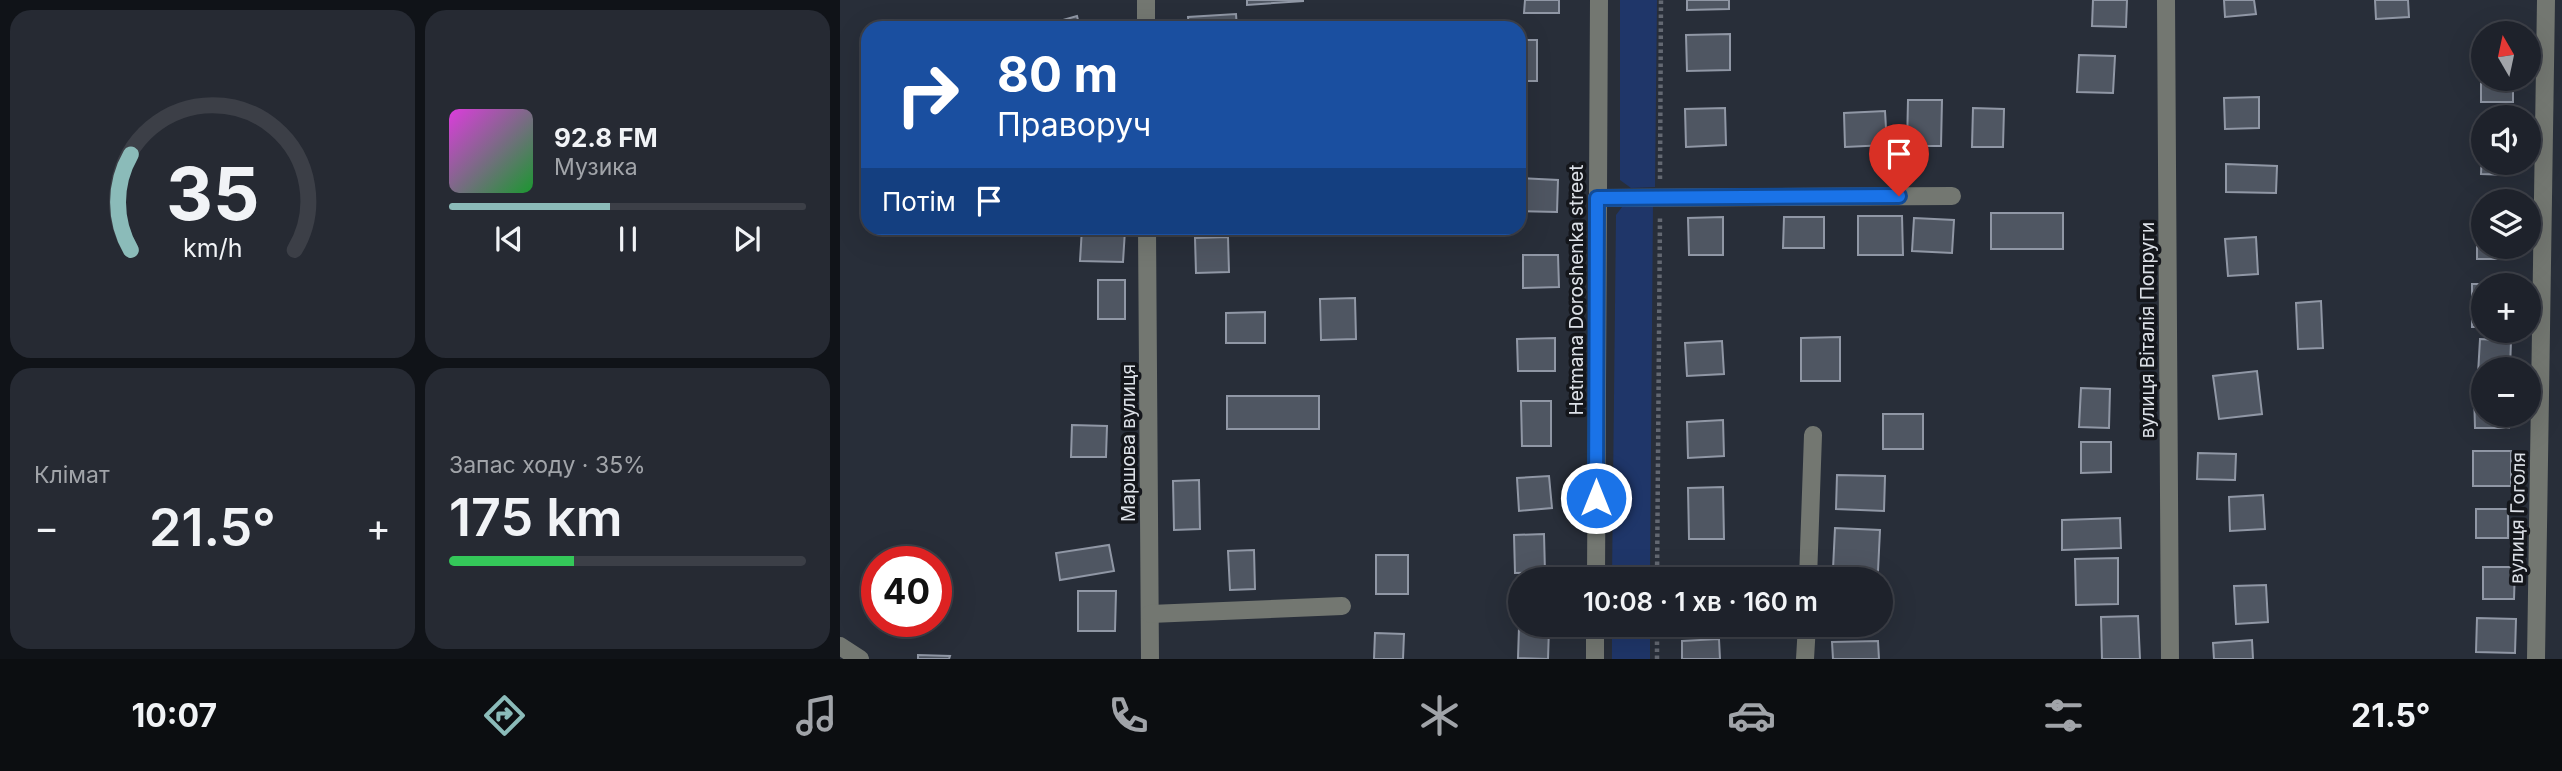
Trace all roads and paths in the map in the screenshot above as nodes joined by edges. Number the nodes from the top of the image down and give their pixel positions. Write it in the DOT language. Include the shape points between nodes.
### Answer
graph roads {
  1 [pos="1146,0"];
  2 [pos="1599,0"];
  3 [pos="1661,0"];
  4 [pos="2166,0"];
  5 [pos="2546,0"];
  6 [pos="1146,21"];
  7 [pos="1952,196"];
  8 [pos="1660,197"];
  9 [pos="1597,198"];
  10 [pos="1147,235"];
  11 [pos="1813,435"];
  12 [pos="1596,567"];
  13 [pos="1657,567"];
  14 [pos="1808,567"];
  15 [pos="1342,607"];
  16 [pos="1150,614"];
  17 [pos="1595,637"];
  18 [pos="1657,637"];
  19 [pos="1806,637"];
  20 [pos="840,646"];
  21 [pos="860,659"];
  22 [pos="1150,659"];
  23 [pos="1595,659"];
  24 [pos="1657,659"];
  25 [pos="1805,659"];
  26 [pos="2170,659"];
  27 [pos="2536,659"];
  1 -- 6 [label="street"];
  2 -- 9 [label="street, Hetmana Doroshenka street"];
  3 -- 8 [label="path"];
  4 -- 26 [label="street, вулиця Віталія Попруги"];
  5 -- 27 [label="street, вулиця Гоголя"];
  7 -- 8 [label="street"];
  8 -- 9 [label="street"];
  8 -- 13 [label="path"];
  9 -- 12 [label="street, Hetmana Doroshenka street"];
  10 -- 16 [label="street, Маршова вулиця"];
  11 -- 14 [label="street"];
  15 -- 16 [label="street"];
  16 -- 22 [label="street, Маршова вулиця"];
  17 -- 23 [label="street"];
  18 -- 24 [label="path"];
  19 -- 25 [label="street"];
  20 -- 21 [label="street"];
}
